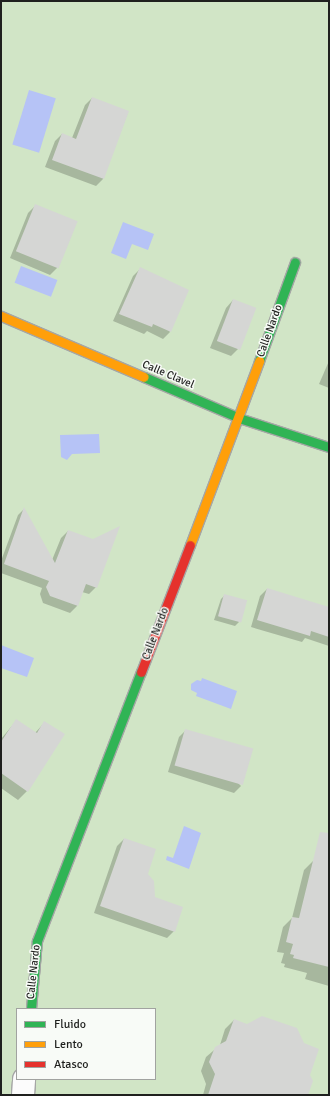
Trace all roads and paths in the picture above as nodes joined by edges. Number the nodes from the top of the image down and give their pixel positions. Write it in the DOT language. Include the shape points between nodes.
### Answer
graph roads {
  1 [pos="295,262"];
  2 [pos="1,316"];
  3 [pos="239,418"];
  4 [pos="329,447"];
  5 [pos="31,1008"];
  6 [pos="24,1080"];
  7 [pos="23,1095"];
  1 -- 3 [label="street, Calle Nardo"];
  2 -- 3 [label="street, Calle Clavel"];
  3 -- 4 [label="street, Calle Clavel"];
  3 -- 5 [label="street, Calle Nardo" via="37,941"];
  6 -- 7 [label="street"];
}
